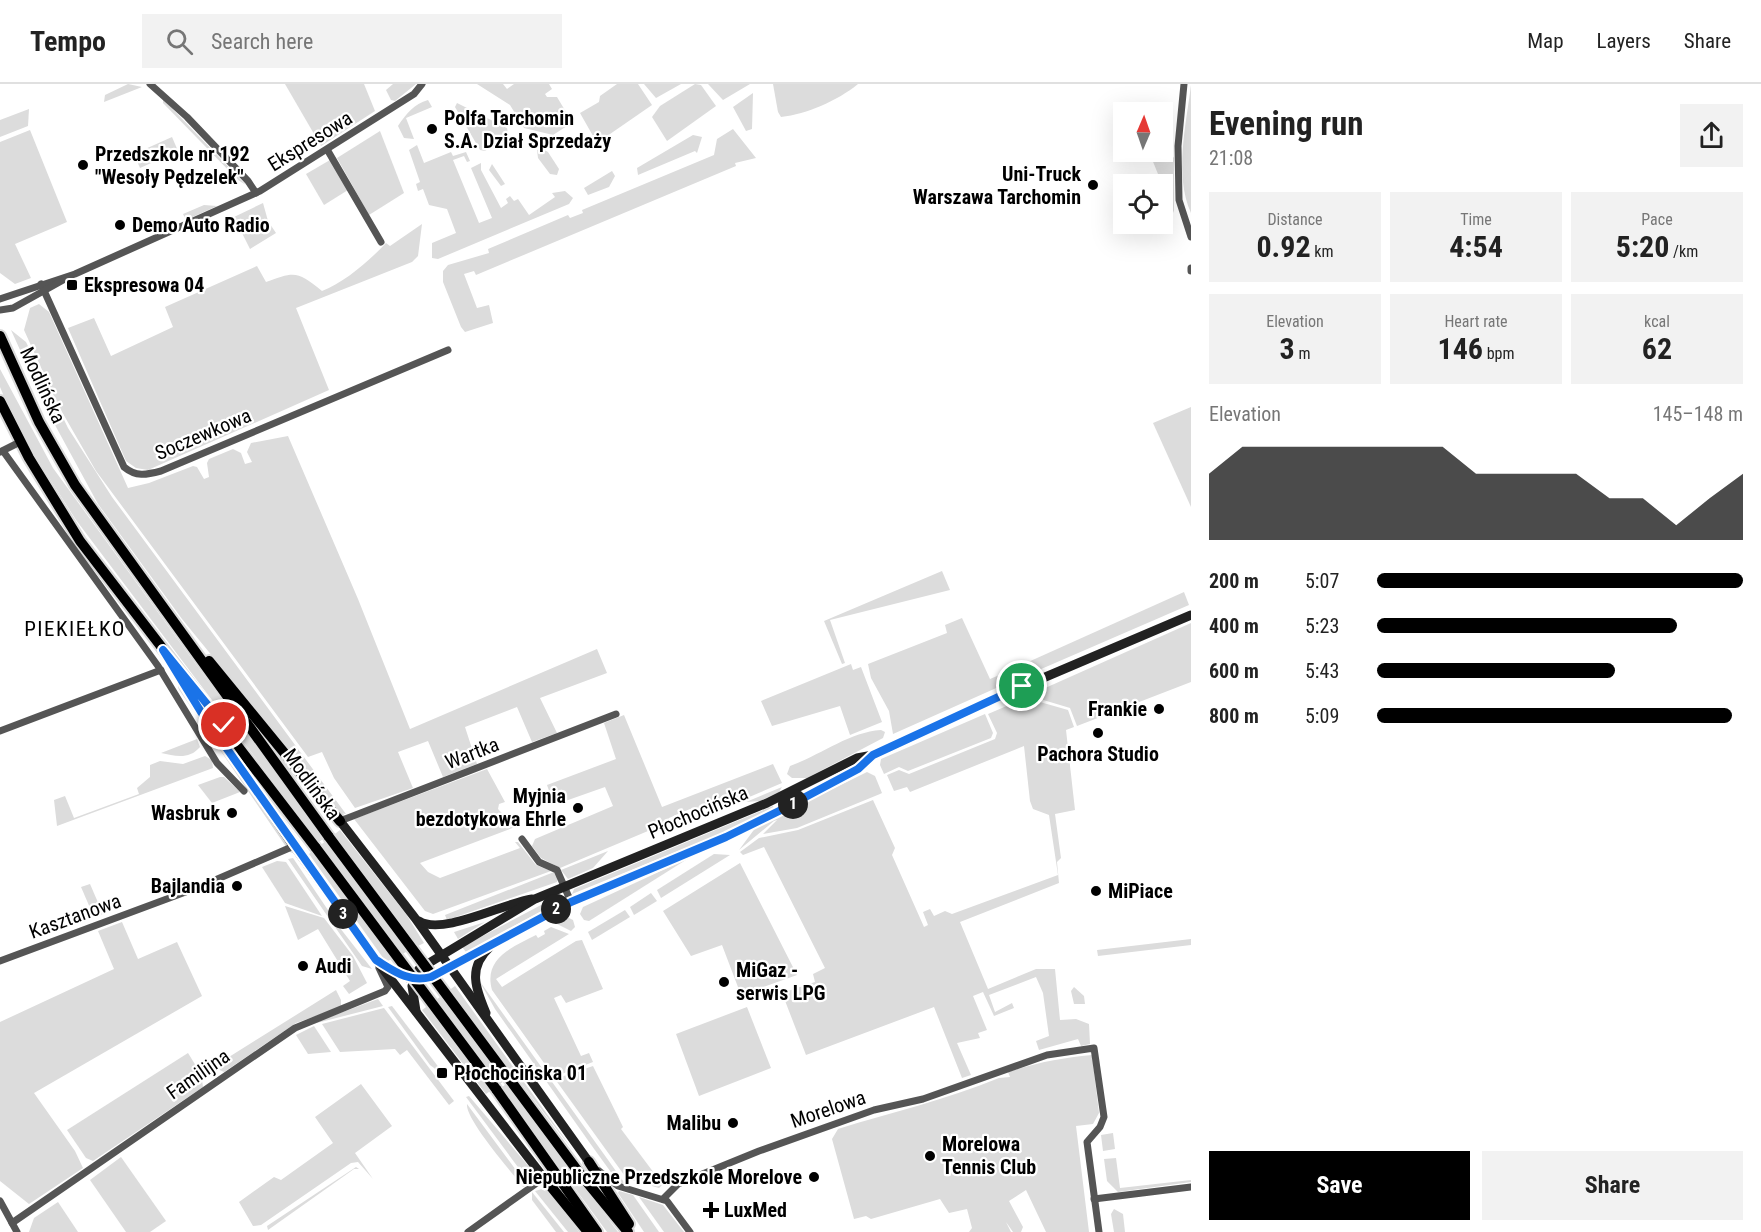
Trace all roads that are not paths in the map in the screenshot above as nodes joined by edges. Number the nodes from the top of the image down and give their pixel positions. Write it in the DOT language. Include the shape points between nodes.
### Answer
graph roads {
  1 [pos="150,84"];
  2 [pos="422,84"];
  3 [pos="1184,84"];
  4 [pos="328,151"];
  5 [pos="256,193"];
  6 [pos="1191,237"];
  7 [pos="381,242"];
  8 [pos="43,288"];
  9 [pos="0,299"];
  10 [pos="0,310"];
  11 [pos="0,336"];
  12 [pos="448,350"];
  13 [pos="0,401"];
  14 [pos="20,442"];
  15 [pos="2,452"];
  16 [pos="167,610"];
  17 [pos="1191,615"];
  18 [pos="163,650"];
  19 [pos="161,670"];
  20 [pos="616,714"];
  21 [pos="0,731"];
  22 [pos="873,755"];
  23 [pos="244,791"];
  24 [pos="340,821"];
  25 [pos="522,839"];
  26 [pos="294,846"];
  27 [pos="564,887"];
  28 [pos="535,899"];
  29 [pos="571,902"];
  30 [pos="415,918"];
  31 [pos="497,940"];
  32 [pos="440,954"];
  33 [pos="376,960"];
  34 [pos="0,961"];
  35 [pos="448,967"];
  36 [pos="413,980"];
  37 [pos="416,1011"];
  38 [pos="493,1029"];
  39 [pos="589,1162"];
  40 [pos="544,1178"];
  41 [pos="1191,1187"];
  42 [pos="663,1199"];
  43 [pos="1094,1199"];
  44 [pos="0,1201"];
  45 [pos="12,1223"];
  46 [pos="17,1232"];
  47 [pos="468,1232"];
  48 [pos="588,1232"];
  49 [pos="597,1232"];
  50 [pos="628,1232"];
  51 [pos="634,1232"];
  52 [pos="690,1232"];
  53 [pos="1099,1232"];
  1 -- 5 [label="street" via="187,117"];
  2 -- 4 [label="street, Ekspresowa" via="414,94"];
  3 -- 6 [label="street" via="1178,146 1179,200"];
  4 -- 5 [label="street, Ekspresowa"];
  4 -- 7 [label="street"];
  5 -- 8 [label="street, Ekspresowa"];
  8 -- 9 [label="street, Ekspresowa"];
  8 -- 10 [label="street, Ekspresowa" via="12,309"];
  8 -- 12 [label="street, Soczewkowa" via="124,467 146,476"];
  11 -- 16 [label="main road, Modlińska" via="39,422 75,485"];
  13 -- 14 [label="main road, Modlińska"];
  14 -- 15 [label="street"];
  14 -- 18 [label="main road, Modlińska" via="80,541"];
  15 -- 19 [label="street"];
  16 -- 24 [label="main road"];
  16 -- 50 [label="main road, Modlińska, bridge" via="329,837 577,1170"];
  17 -- 22 [label="main road, Płochocińska"];
  18 -- 26 [label="main road"];
  18 -- 49 [label="main road, Modlińska, bridge" via="224,725 496,1089"];
  19 -- 21 [label="street"];
  19 -- 23 [label="street" via="217,763"];
  20 -- 24 [label="street, Wartka"];
  22 -- 27 [label="main road, Płochocińska" via="857,758 767,803"];
  22 -- 29 [label="main road, Płochocińska" via="858,769 756,822"];
  24 -- 30 [label="main road, Modlińska"];
  25 -- 27 [label="street" via="538,862 557,870"];
  26 -- 33 [label="main road"];
  26 -- 34 [label="street, Kasztanowa"];
  27 -- 28 [label="main road, Płochocińska"];
  27 -- 29 [label="street"];
  28 -- 30 [label="main road, Płochocińska" via="436,926"];
  28 -- 32 [label="main road, Płochocińska"];
  29 -- 31 [label="main road, Płochocińska"];
  30 -- 32 [label="main road, Modlińska"];
  31 -- 35 [label="main road, Płochocińska"];
  31 -- 38 [label="main road, Płochocińska" via="478,962 474,973 474,985"];
  32 -- 35 [label="main road, Modlińska"];
  32 -- 36 [label="main road, Płochocińska" via="419,969"];
  33 -- 36 [label="main road"];
  33 -- 37 [label="main road"];
  33 -- 45 [label="street, Familijna" via="388,987 385,992 295,1028"];
  35 -- 36 [label="main road, Płochocińska" via="431,977"];
  35 -- 38 [label="main road, Modlińska"];
  36 -- 37 [label="main road" via="411,994"];
  37 -- 40 [label="main road"];
  38 -- 39 [label="main road, Modlińska"];
  39 -- 42 [label="street" via="618,1186"];
  39 -- 51 [label="main road"];
  40 -- 47 [label="street"];
  40 -- 48 [label="main road"];
  41 -- 43 [label="street"];
  42 -- 43 [label="street, Morelowa" via="678,1184 834,1123 923,1099 1047,1055 1094,1048 1104,1117 1087,1142"];
  42 -- 52 [label="street"];
  43 -- 53 [label="street"];
  44 -- 45 [label="street"];
  45 -- 46 [label="street"];
}
